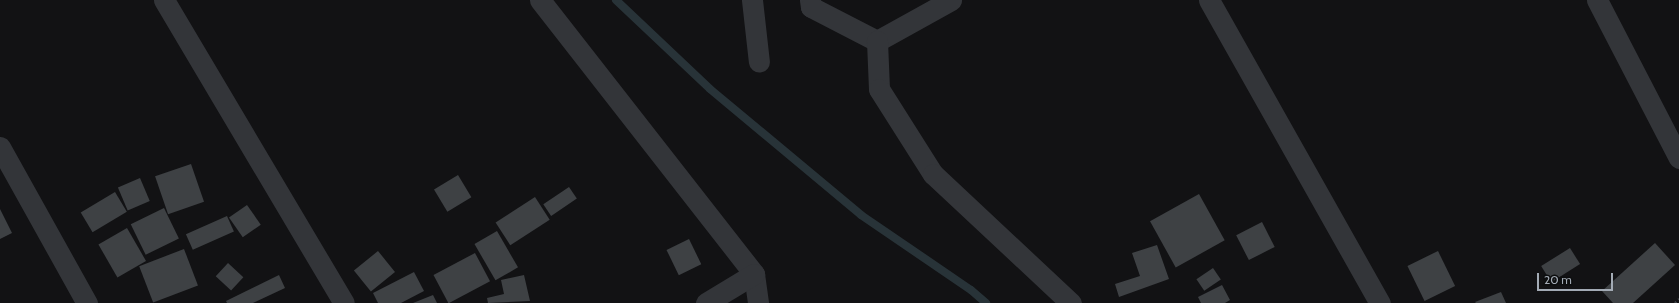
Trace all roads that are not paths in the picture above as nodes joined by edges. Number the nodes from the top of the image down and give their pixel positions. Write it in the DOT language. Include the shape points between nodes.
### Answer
graph roads {
  1 [pos="164,0"];
  2 [pos="540,0"];
  3 [pos="752,0"];
  4 [pos="810,0"];
  5 [pos="951,0"];
  6 [pos="1209,0"];
  7 [pos="1597,0"];
  8 [pos="877,41"];
  9 [pos="759,62"];
  10 [pos="0,149"];
  11 [pos="1679,158"];
  12 [pos="754,274"];
  13 [pos="88,303"];
  14 [pos="344,303"];
  15 [pos="706,303"];
  16 [pos="758,303"];
  17 [pos="1071,303"];
  18 [pos="1380,303"];
  1 -- 14 [label="street"];
  2 -- 12 [label="street"];
  3 -- 9 [label="street"];
  4 -- 8 [label="street" via="811,7"];
  5 -- 8 [label="street"];
  6 -- 18 [label="street"];
  7 -- 11 [label="street"];
  8 -- 17 [label="street" via="879,89 934,174"];
  10 -- 13 [label="street"];
  12 -- 15 [label="street"];
  12 -- 16 [label="street"];
}
